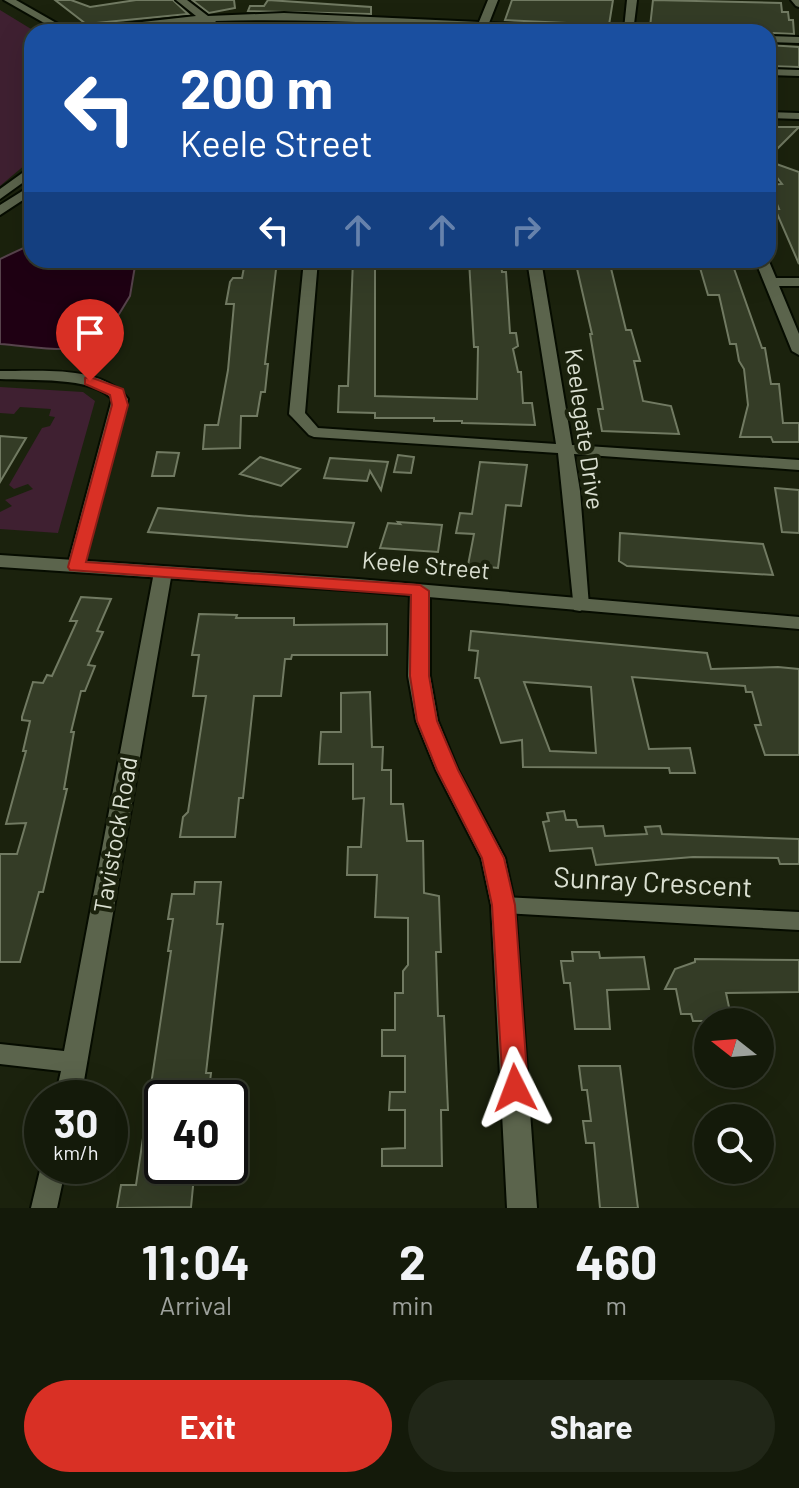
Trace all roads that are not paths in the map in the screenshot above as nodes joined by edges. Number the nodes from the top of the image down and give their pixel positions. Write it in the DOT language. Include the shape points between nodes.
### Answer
graph roads {
  1 [pos="9,0"];
  2 [pos="181,0"];
  3 [pos="493,0"];
  4 [pos="632,0"];
  5 [pos="0,5"];
  6 [pos="207,18"];
  7 [pos="35,24"];
  8 [pos="52,24"];
  9 [pos="152,24"];
  10 [pos="214,24"];
  11 [pos="461,24"];
  12 [pos="483,24"];
  13 [pos="627,24"];
  14 [pos="776,39"];
  15 [pos="799,40"];
  16 [pos="776,72"];
  17 [pos="799,73"];
  18 [pos="776,115"];
  19 [pos="799,116"];
  20 [pos="24,176"];
  21 [pos="24,194"];
  22 [pos="0,195"];
  23 [pos="0,211"];
  24 [pos="310,268"];
  25 [pos="535,268"];
  26 [pos="765,268"];
  27 [pos="771,282"];
  28 [pos="799,282"];
  29 [pos="799,351"];
  30 [pos="0,375"];
  31 [pos="565,449"];
  32 [pos="799,465"];
  33 [pos="0,561"];
  34 [pos="76,567"];
  35 [pos="163,572"];
  36 [pos="420,591"];
  37 [pos="580,606"];
  38 [pos="799,623"];
  39 [pos="503,905"];
  40 [pos="799,921"];
  41 [pos="0,1054"];
  42 [pos="75,1062"];
  43 [pos="72,1080"];
  44 [pos="49,1184"];
  45 [pos="44,1208"];
  46 [pos="522,1208"];
  1 -- 8 [label="street"];
  2 -- 6 [label="street"];
  3 -- 12 [label="street"];
  4 -- 13 [label="street"];
  5 -- 7 [label="street"];
  6 -- 9 [label="street"];
  6 -- 10 [label="street"];
  6 -- 11 [label="street"];
  14 -- 15 [label="street"];
  16 -- 17 [label="street"];
  18 -- 19 [label="street"];
  20 -- 22 [label="street"];
  21 -- 23 [label="street"];
  24 -- 31 [label="street" via="297,414 314,432"];
  25 -- 31 [label="street, Keelegate Drive"];
  26 -- 27 [label="street"];
  27 -- 28 [label="street"];
  27 -- 29 [label="street"];
  30 -- 34 [label="street" via="90,381 109,387 120,399"];
  31 -- 32 [label="street"];
  31 -- 37 [label="street, Keelegate Drive"];
  33 -- 34 [label="main road, Keele Street"];
  34 -- 35 [label="main road, Keele Street"];
  35 -- 36 [label="main road, Keele Street"];
  35 -- 42 [label="street, Tavistock Road"];
  36 -- 37 [label="main road, Keele Street"];
  36 -- 39 [label="main road" via="419,676 427,721 493,858"];
  37 -- 38 [label="main road, Keele Street"];
  39 -- 40 [label="street, Sunray Crescent"];
  39 -- 46 [label="main road"];
  41 -- 42 [label="street"];
  42 -- 43 [label="street, Tavistock Road"];
  44 -- 45 [label="street"];
}
